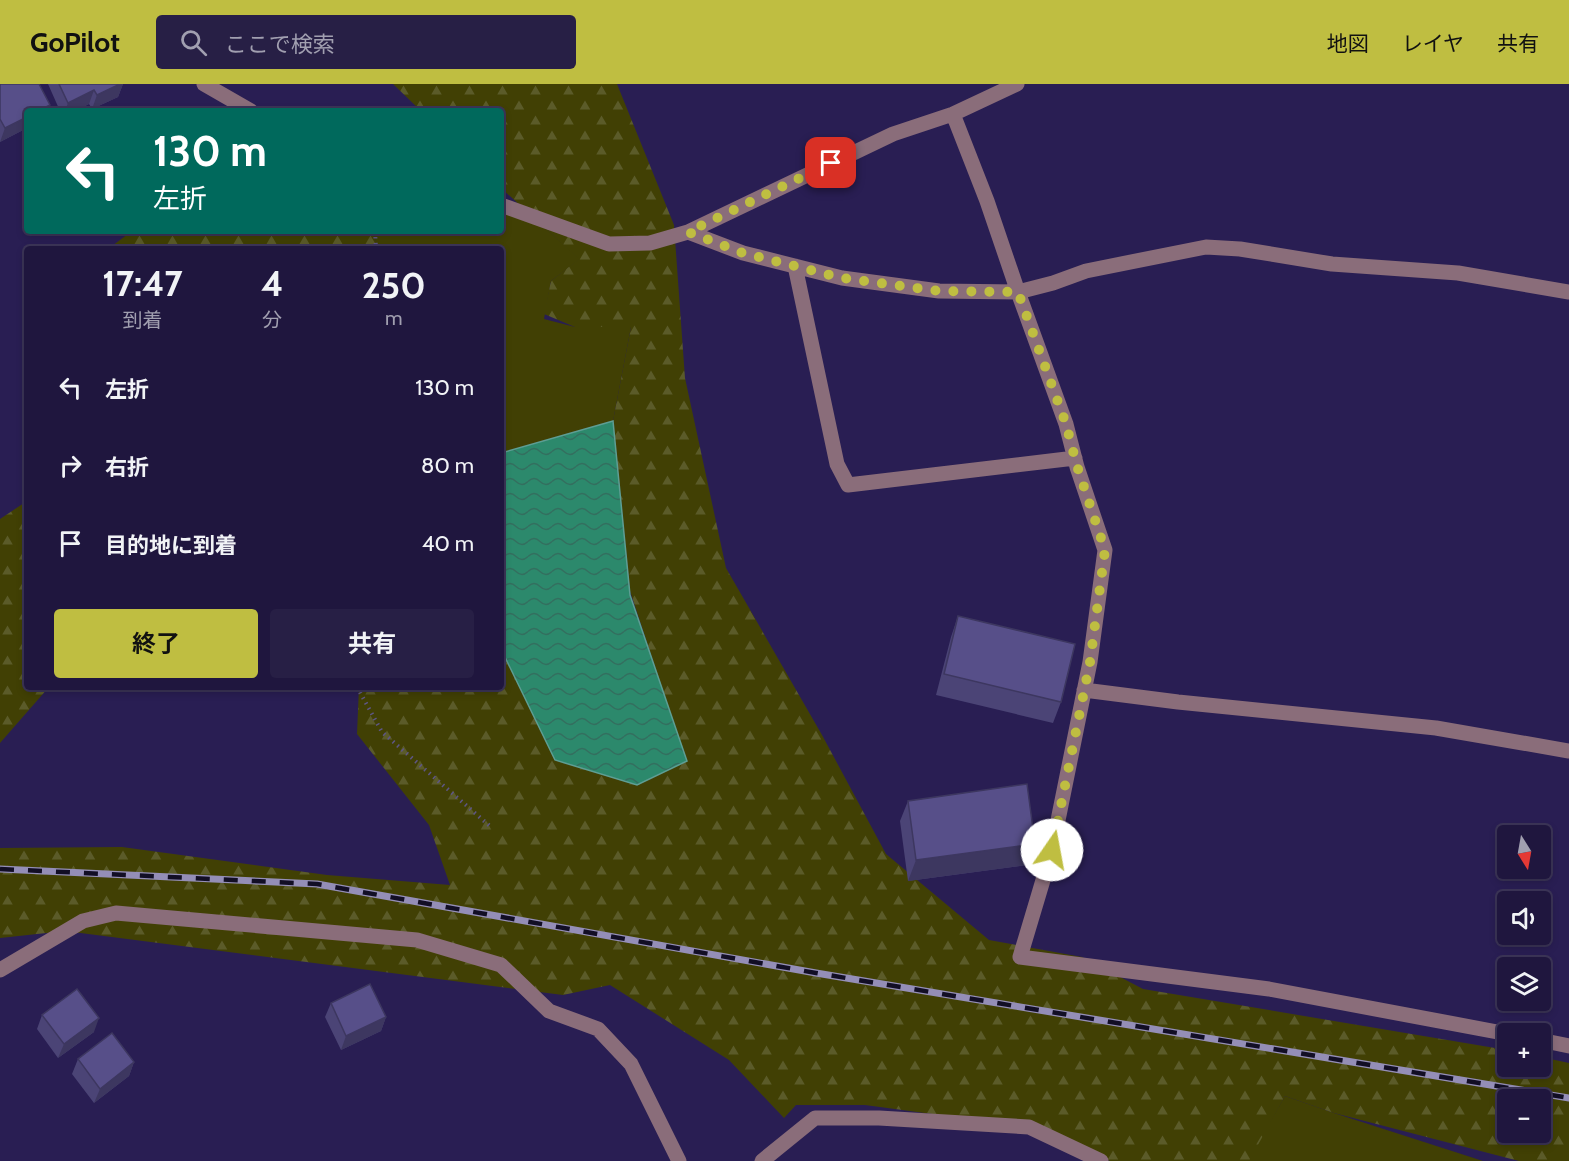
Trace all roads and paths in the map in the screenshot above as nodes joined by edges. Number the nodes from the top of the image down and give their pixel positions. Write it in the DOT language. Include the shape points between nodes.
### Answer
graph roads {
  1 [pos="204,84"];
  2 [pos="1017,84"];
  3 [pos="246,108"];
  4 [pos="953,114"];
  5 [pos="504,207"];
  6 [pos="688,232"];
  7 [pos="795,267"];
  8 [pos="1018,292"];
  9 [pos="1569,292"];
  10 [pos="1075,459"];
  11 [pos="359,690"];
  12 [pos="1084,690"];
  13 [pos="1569,751"];
  14 [pos="491,827"];
  15 [pos="0,970"];
  16 [pos="1497,1032"];
  17 [pos="1551,1042"];
  18 [pos="1569,1046"];
  19 [pos="679,1161"];
  20 [pos="762,1161"];
  21 [pos="1101,1161"];
  1 -- 3 [label="street"];
  2 -- 4 [label="street"];
  4 -- 6 [label="street" via="893,134"];
  4 -- 8 [label="street"];
  5 -- 6 [label="street" via="609,244 650,243"];
  6 -- 7 [label="street"];
  7 -- 8 [label="street" via="842,278 939,291"];
  7 -- 10 [label="street" via="837,464 848,484"];
  8 -- 9 [label="street" via="1086,271 1206,247 1332,264 1458,273"];
  8 -- 10 [label="street"];
  10 -- 12 [label="street" via="1105,550"];
  11 -- 14 [label="path" via="382,732"];
  12 -- 13 [label="street" via="1436,728"];
  12 -- 16 [label="street" via="1052,850 1020,957 1269,989"];
  15 -- 19 [label="street" via="82,921 116,913 417,940 501,965 549,1011 598,1029 631,1064"];
  17 -- 18 [label="street"];
  20 -- 21 [label="street" via="815,1118 879,1118 1029,1127"];
}
